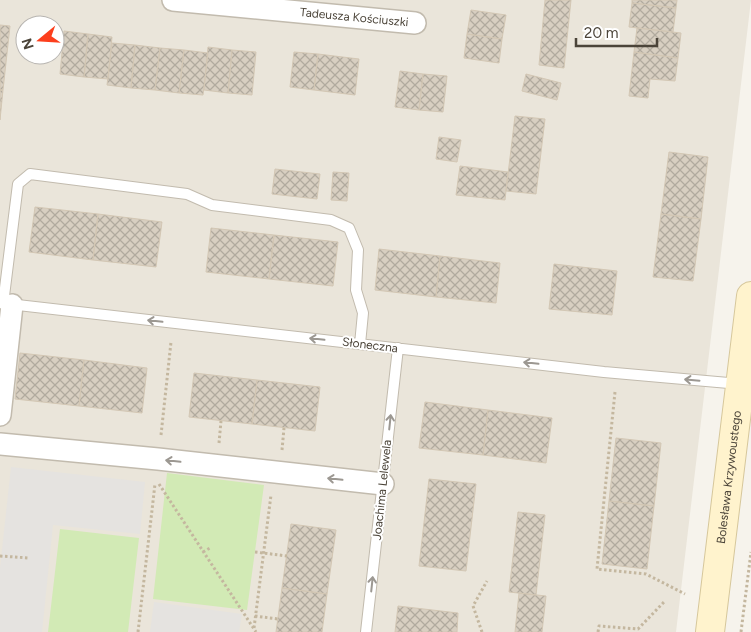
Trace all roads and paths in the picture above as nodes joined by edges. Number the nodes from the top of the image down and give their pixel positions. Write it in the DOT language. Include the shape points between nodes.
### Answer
graph roads {
  1 [pos="173,0"];
  2 [pos="415,23"];
  3 [pos="751,296"];
  4 [pos="5,304"];
  5 [pos="360,344"];
  6 [pos="398,348"];
  7 [pos="616,383"];
  8 [pos="741,385"];
  9 [pos="0,415"];
  10 [pos="743,422"];
  11 [pos="0,444"];
  12 [pos="274,472"];
  13 [pos="156,479"];
  14 [pos="383,484"];
  15 [pos="210,548"];
  16 [pos="203,552"];
  17 [pos="255,552"];
  18 [pos="751,552"];
  19 [pos="264,553"];
  20 [pos="0,556"];
  21 [pos="287,556"];
  22 [pos="29,558"];
  23 [pos="212,564"];
  24 [pos="206,568"];
  25 [pos="487,582"];
  26 [pos="686,594"];
  27 [pos="664,602"];
  28 [pos="255,616"];
  29 [pos="278,619"];
  30 [pos="255,631"];
  31 [pos="711,631"];
  32 [pos="366,632"];
  33 [pos="482,632"];
  34 [pos="598,632"];
  35 [pos="741,632"];
  1 -- 2 [label="street, Tadeusza Kościuszki"];
  3 -- 8 [label="street, Bolesława Krzywoustego"];
  5 -- 4 [label="lane, Słoneczna, one-way"];
  4 -- 5 [label="lane" via="18,184 30,174 187,194 212,205 331,220 349,228 358,250 356,290 363,313"];
  4 -- 9 [label="street"];
  5 -- 6 [label="lane, Słoneczna"];
  8 -- 6 [label="lane, Słoneczna, one-way"];
  14 -- 6 [label="lane, Joachima Lelewela, one-way"];
  7 -- 26 [label="path" via="596,569 646,574"];
  8 -- 10 [label="street, Bolesława Krzywoustego"];
  10 -- 31 [label="street, Bolesława Krzywoustego"];
  12 -- 11 [label="street, one-way"];
  14 -- 12 [label="street, one-way"];
  12 -- 19 [label="path"];
  13 -- 16 [label="path"];
  32 -- 14 [label="lane, Joachima Lelewela, one-way"];
  15 -- 16 [label="path"];
  16 -- 23 [label="path"];
  17 -- 19 [label="path"];
  18 -- 35 [label="path"];
  19 -- 21 [label="path"];
  19 -- 28 [label="path"];
  20 -- 22 [label="path"];
  23 -- 24 [label="path"];
  23 -- 30 [label="path"];
  25 -- 33 [label="path" via="473,606"];
  27 -- 34 [label="path" via="638,629 599,626"];
  28 -- 29 [label="path"];
  28 -- 30 [label="path"];
}
